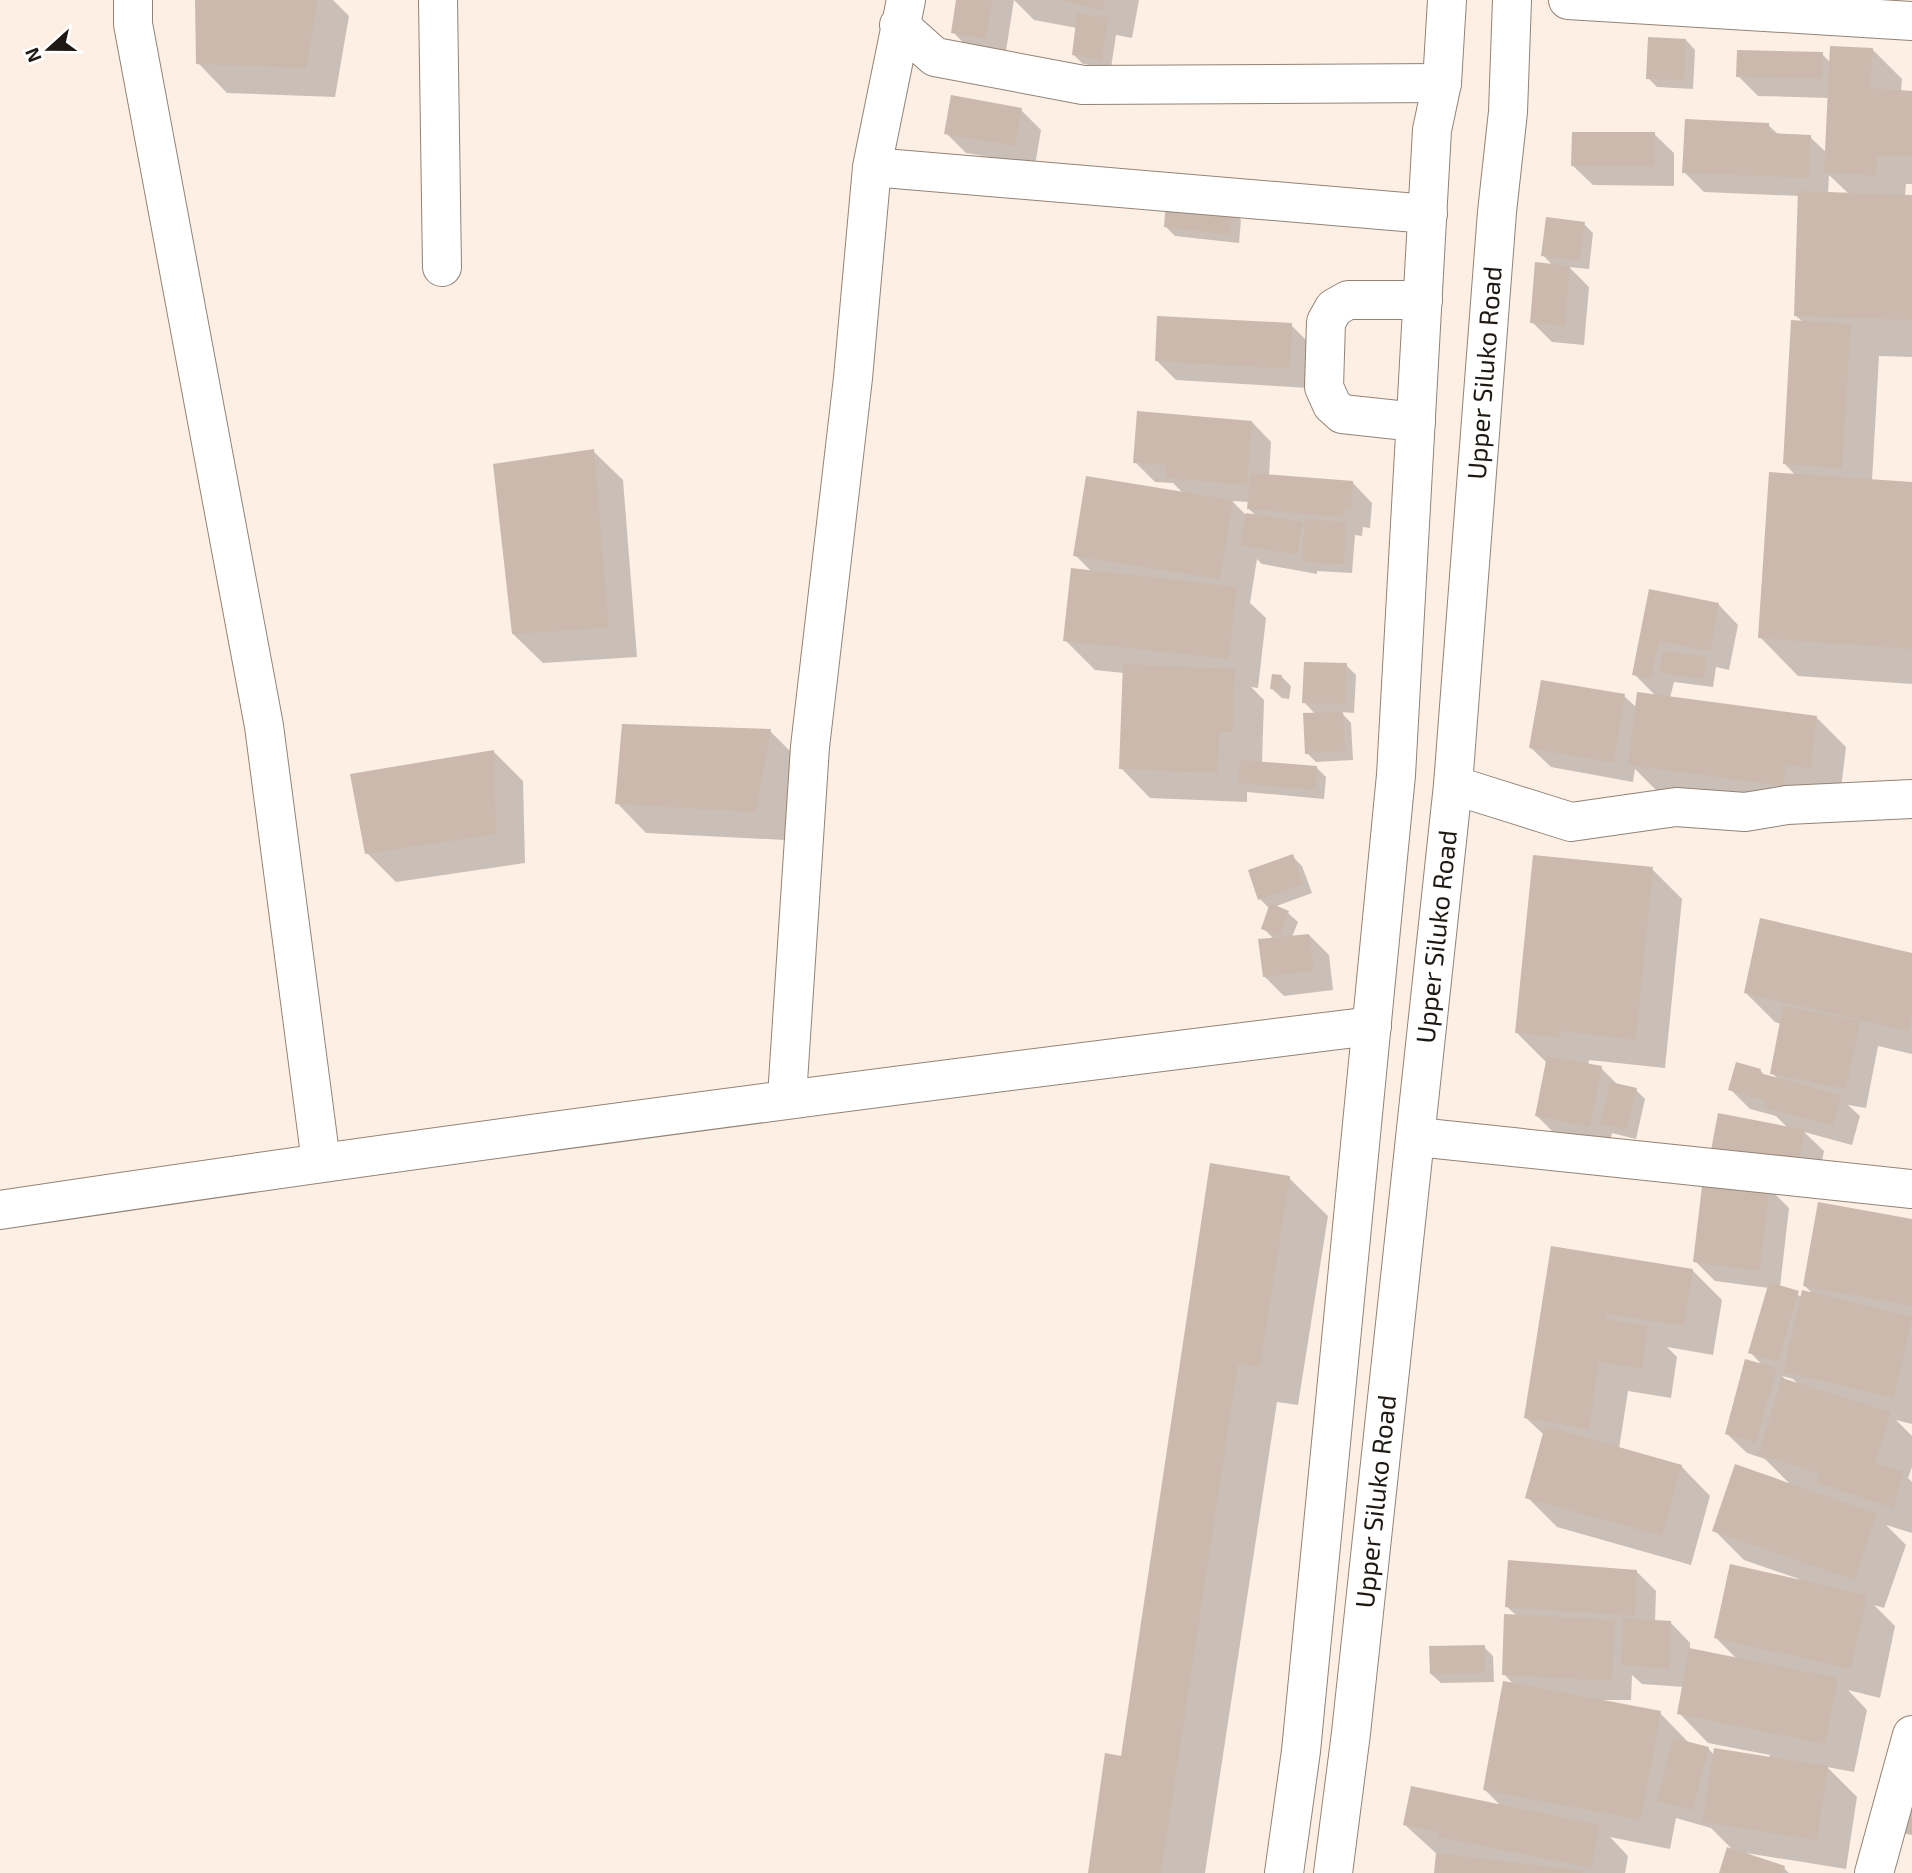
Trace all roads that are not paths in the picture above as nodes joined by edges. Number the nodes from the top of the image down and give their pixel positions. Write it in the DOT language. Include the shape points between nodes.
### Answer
graph roads {
  1 [pos="133,0"];
  2 [pos="438,0"];
  3 [pos="1447,0"];
  4 [pos="1512,0"];
  5 [pos="1568,0"];
  6 [pos="902,12"];
  7 [pos="1912,21"];
  8 [pos="1442,83"];
  9 [pos="872,167"];
  10 [pos="1428,214"];
  11 [pos="442,267"];
  12 [pos="1423,300"];
  13 [pos="1416,422"];
  14 [pos="1453,785"];
  15 [pos="1912,799"];
  16 [pos="1372,1026"];
  17 [pos="787,1097"];
  18 [pos="1417,1137"];
  19 [pos="321,1161"];
  20 [pos="1912,1189"];
  21 [pos="0,1210"];
  22 [pos="1912,1735"];
  23 [pos="1284,1873"];
  24 [pos="1333,1873"];
  25 [pos="1874,1873"];
  1 -- 19 [label="street" via="133,24 264,726"];
  2 -- 11 [label="street"];
  3 -- 8 [label="street, Upper Siluko Road"];
  4 -- 14 [label="street, Upper Siluko Road" via="1508,112"];
  5 -- 7 [label="street"];
  6 -- 8 [label="street" via="935,57 1083,85"];
  6 -- 9 [label="street"];
  8 -- 10 [label="street, Upper Siluko Road" via="1432,130"];
  9 -- 10 [label="street"];
  9 -- 17 [label="street" via="853,378 810,747"];
  10 -- 12 [label="street, Upper Siluko Road"];
  12 -- 13 [label="street, Upper Siluko Road"];
  12 -- 13 [label="street" via="1348,300 1334,308 1326,322 1324,387 1332,405 1342,414"];
  13 -- 16 [label="street, Upper Siluko Road" via="1396,775"];
  14 -- 15 [label="street" via="1571,822 1676,807 1745,812 1787,805"];
  14 -- 18 [label="street, Upper Siluko Road"];
  16 -- 17 [label="street"];
  16 -- 23 [label="street, Upper Siluko Road" via="1301,1751"];
  17 -- 19 [label="street"];
  18 -- 20 [label="street"];
  18 -- 24 [label="street, Upper Siluko Road"];
  19 -- 21 [label="street"];
  22 -- 25 [label="street"];
}
